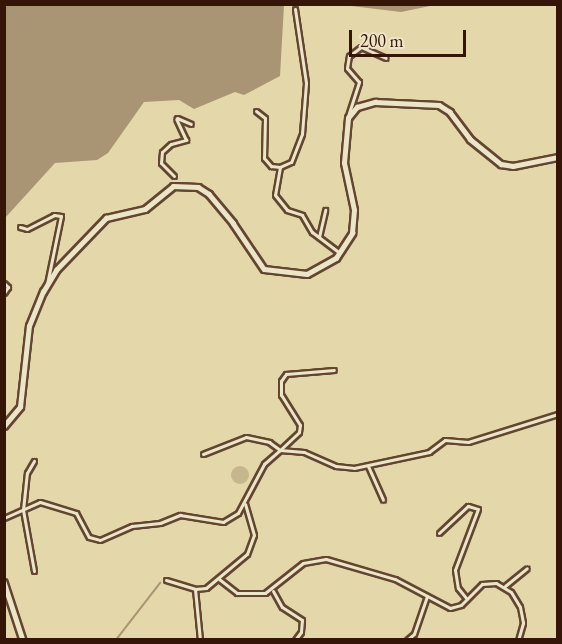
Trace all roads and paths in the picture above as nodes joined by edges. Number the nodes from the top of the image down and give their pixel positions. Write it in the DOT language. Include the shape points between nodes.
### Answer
graph roads {
  1 [pos="295,9"];
  2 [pos="386,58"];
  3 [pos="256,111"];
  4 [pos="348,118"];
  5 [pos="191,124"];
  6 [pos="558,157"];
  7 [pos="280,167"];
  8 [pos="174,176"];
  9 [pos="324,210"];
  10 [pos="20,226"];
  11 [pos="319,238"];
  12 [pos="334,248"];
  13 [pos="341,253"];
  14 [pos="334,260"];
  15 [pos="4,283"];
  16 [pos="46,284"];
  17 [pos="4,293"];
  18 [pos="334,370"];
  19 [pos="558,414"];
  20 [pos="4,426"];
  21 [pos="280,450"];
  22 [pos="202,454"];
  23 [pos="34,461"];
  24 [pos="368,466"];
  25 [pos="383,500"];
  26 [pos="245,504"];
  27 [pos="23,510"];
  28 [pos="4,518"];
  29 [pos="439,533"];
  30 [pos="527,568"];
  31 [pos="34,572"];
  32 [pos="219,579"];
  33 [pos="166,580"];
  34 [pos="4,582"];
  35 [pos="506,586"];
  36 [pos="195,589"];
  37 [pos="273,591"];
  38 [pos="428,596"];
  39 [pos="6,597"];
  40 [pos="467,599"];
  41 [pos="23,639"];
  42 [pos="200,639"];
  43 [pos="295,639"];
  44 [pos="407,639"];
  45 [pos="518,639"];
  1 -- 7 [label="street" via="306,83 302,134 291,162"];
  2 -- 4 [label="street" via="361,47 349,56 347,68 359,82 349,103"];
  3 -- 7 [label="street" via="265,118 264,158 270,166"];
  4 -- 6 [label="street" via="357,107 370,102 434,104 450,112 470,139 501,164 513,166"];
  4 -- 13 [label="street" via="344,171 354,215 350,237"];
  5 -- 8 [label="street" via="177,118 186,140 162,152 161,163"];
  7 -- 11 [label="street" via="275,195 286,210 302,215"];
  9 -- 11 [label="street"];
  10 -- 16 [label="street" via="27,229 54,215 61,216"];
  11 -- 12 [label="street"];
  12 -- 13 [label="street"];
  12 -- 14 [label="street"];
  13 -- 14 [label="street"];
  14 -- 16 [label="street" via="308,274 267,271 209,194 182,185 168,189 145,209 103,220"];
  15 -- 17 [label="street" via="8,287"];
  16 -- 20 [label="street" via="29,326 20,407"];
  18 -- 21 [label="street" via="286,375 281,381 281,395 300,425 299,432"];
  19 -- 24 [label="street" via="468,442 445,440 429,452"];
  21 -- 22 [label="street" via="269,442 246,437"];
  21 -- 24 [label="street" via="304,452 336,466"];
  21 -- 26 [label="street" via="264,464"];
  23 -- 27 [label="street" via="27,473"];
  24 -- 25 [label="street"];
  26 -- 27 [label="street" via="223,522 180,515 160,523 132,526 100,540 89,537 76,513 40,502"];
  26 -- 32 [label="street" via="254,535 251,548"];
  27 -- 28 [label="street"];
  27 -- 31 [label="street"];
  29 -- 40 [label="street" via="468,507 478,508 455,581"];
  30 -- 35 [label="street"];
  32 -- 36 [label="street" via="206,588"];
  32 -- 37 [label="street" via="237,593"];
  33 -- 36 [label="street"];
  34 -- 39 [label="street"];
  35 -- 40 [label="street" via="483,584"];
  35 -- 45 [label="street" via="522,615"];
  36 -- 42 [label="street"];
  37 -- 38 [label="street" via="296,567 320,559 395,579"];
  37 -- 43 [label="street" via="282,607 302,620 304,626"];
  38 -- 40 [label="street" via="450,608 457,608"];
  38 -- 44 [label="street" via="414,634"];
  39 -- 41 [label="street"];
}
